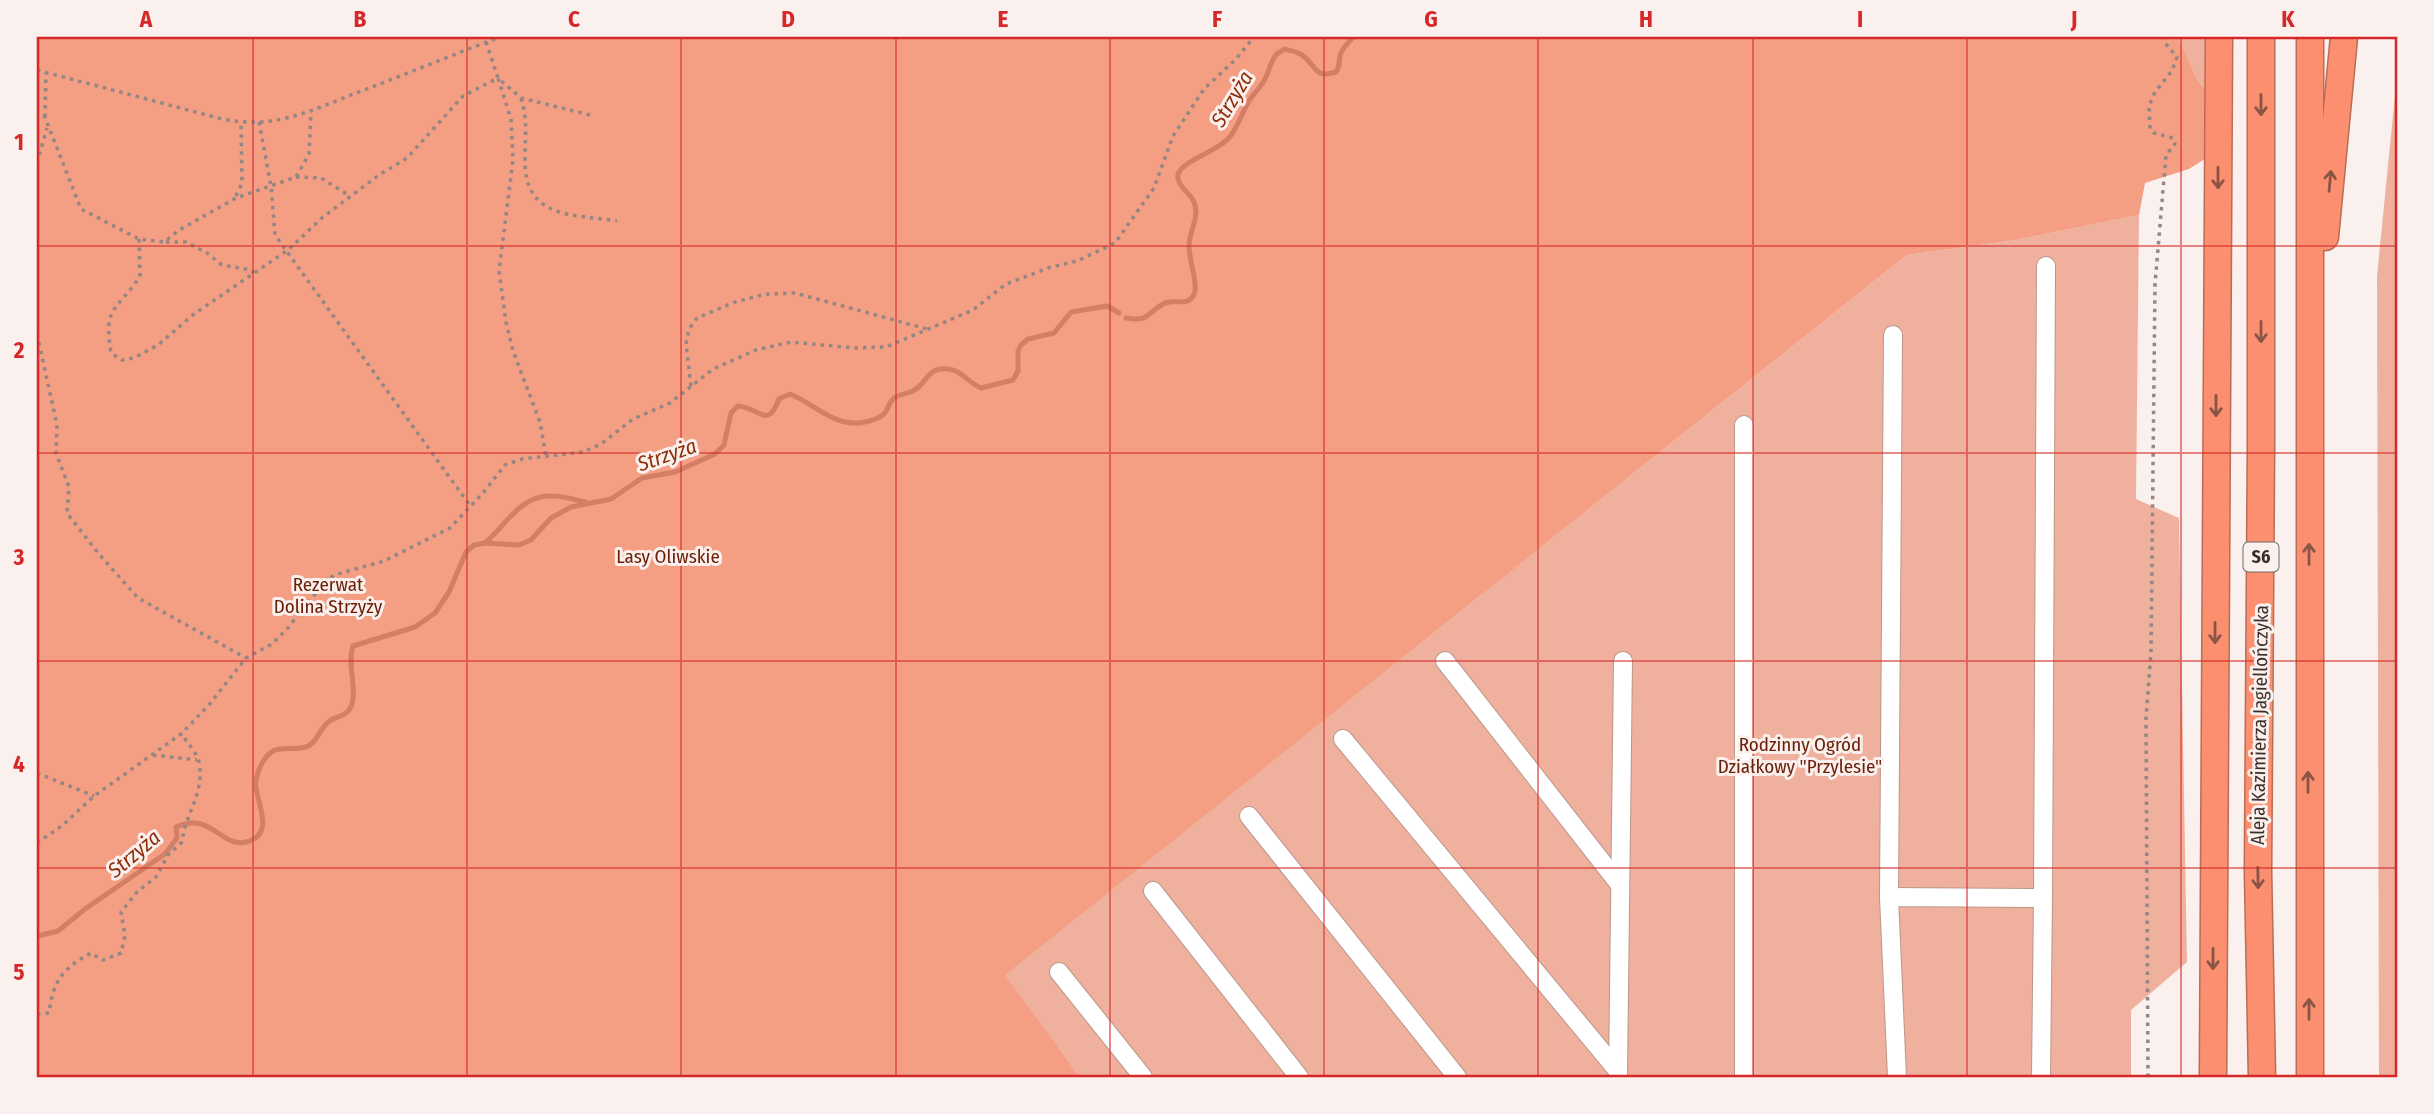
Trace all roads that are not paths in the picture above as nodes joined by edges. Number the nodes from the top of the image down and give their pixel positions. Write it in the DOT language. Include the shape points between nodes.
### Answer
graph roads {
  1 [pos="2219,37"];
  2 [pos="2261,37"];
  3 [pos="2310,37"];
  4 [pos="2344,37"];
  5 [pos="2046,266"];
  6 [pos="1893,335"];
  7 [pos="2309,395"];
  8 [pos="1744,425"];
  9 [pos="1445,661"];
  10 [pos="1623,661"];
  11 [pos="1343,739"];
  12 [pos="1249,816"];
  13 [pos="1620,885"];
  14 [pos="1153,891"];
  15 [pos="1889,897"];
  16 [pos="2043,898"];
  17 [pos="1059,972"];
  18 [pos="1618,1074"];
  19 [pos="1143,1077"];
  20 [pos="1299,1077"];
  21 [pos="1457,1077"];
  22 [pos="1744,1077"];
  23 [pos="1897,1077"];
  24 [pos="2041,1077"];
  25 [pos="2213,1077"];
  26 [pos="2262,1077"];
  27 [pos="2310,1077"];
  1 -- 25 [label="highway, one-way"];
  2 -- 26 [label="highway, Aleja Kazimierza Jagiellończyka / S6, one-way" via="2258,872"];
  3 -- 7 [label="highway"];
  7 -- 4 [label="highway, one-way"];
  5 -- 16 [label="lane"];
  6 -- 15 [label="lane"];
  27 -- 7 [label="highway, one-way"];
  8 -- 22 [label="lane"];
  9 -- 13 [label="lane"];
  10 -- 13 [label="lane"];
  11 -- 18 [label="lane"];
  12 -- 21 [label="lane"];
  13 -- 18 [label="lane"];
  14 -- 20 [label="lane"];
  15 -- 16 [label="lane"];
  15 -- 23 [label="lane"];
  16 -- 24 [label="lane"];
  17 -- 19 [label="lane"];
}
